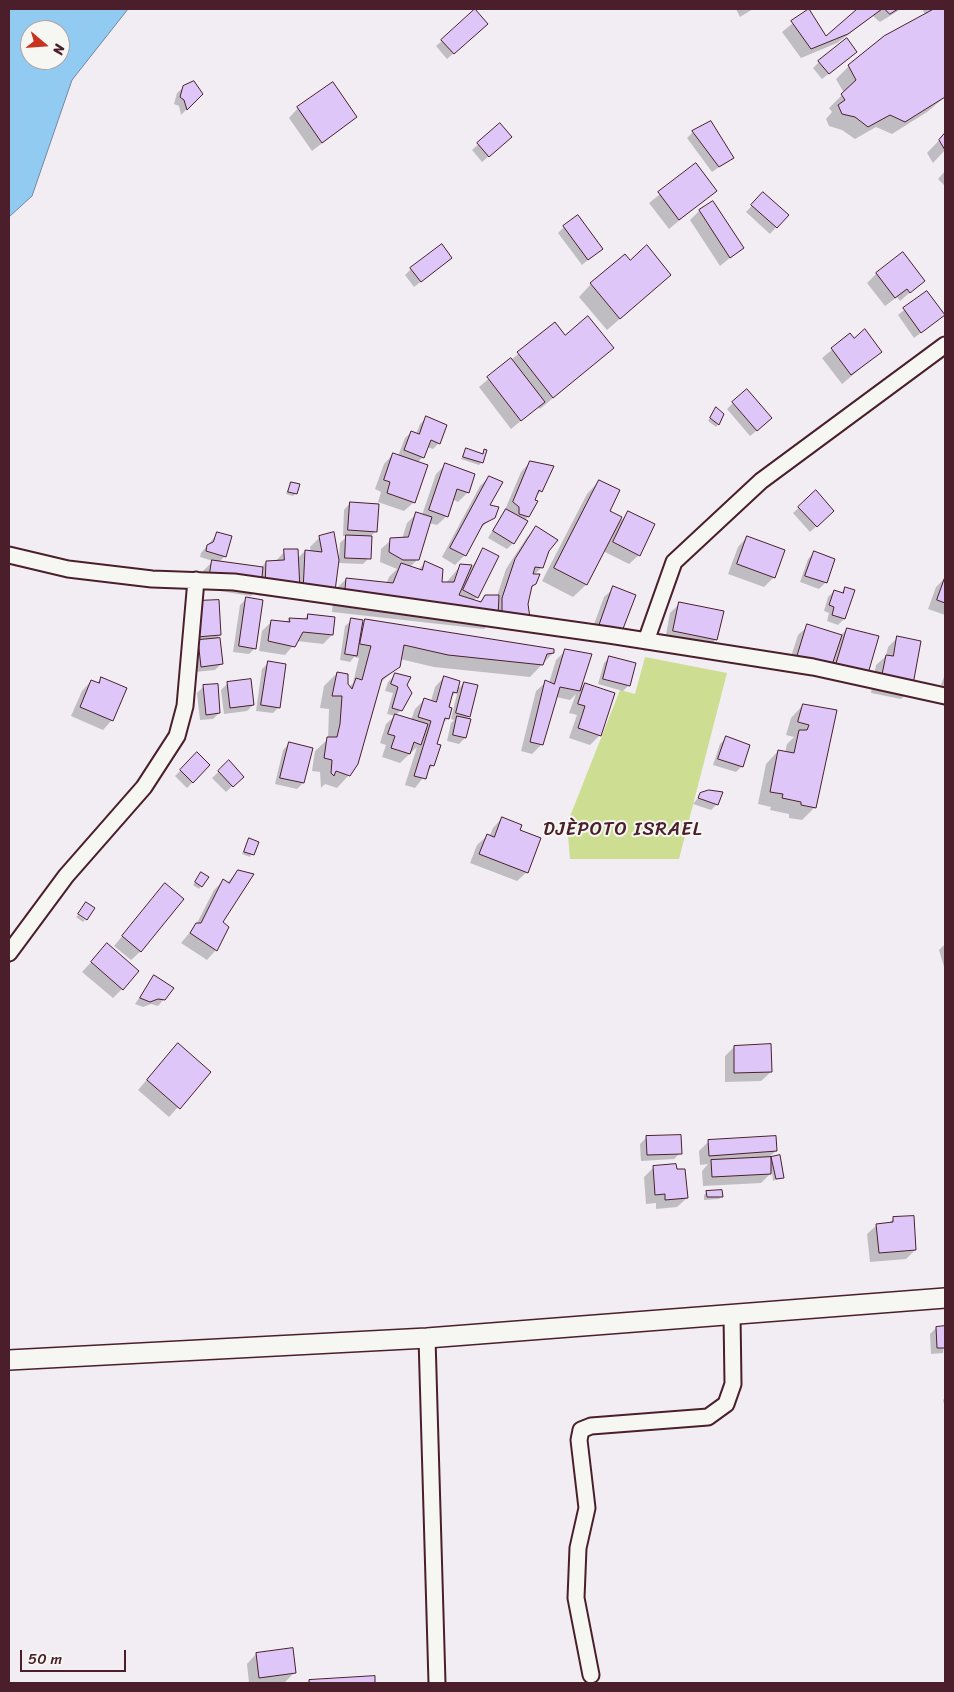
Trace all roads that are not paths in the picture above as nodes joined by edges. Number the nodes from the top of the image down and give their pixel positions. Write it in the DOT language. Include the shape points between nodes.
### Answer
graph roads {
  1 [pos="945,345"];
  2 [pos="9,555"];
  3 [pos="196,580"];
  4 [pos="646,641"];
  5 [pos="945,696"];
  6 [pos="9,952"];
  7 [pos="945,1298"];
  8 [pos="732,1314"];
  9 [pos="427,1338"];
  10 [pos="9,1360"];
  11 [pos="590,1675"];
  12 [pos="438,1683"];
  1 -- 4 [label="street" via="761,481 674,562"];
  2 -- 3 [label="street" via="68,570"];
  3 -- 4 [label="street" via="316,593"];
  3 -- 6 [label="street" via="186,706 177,736 144,787 66,876"];
  4 -- 5 [label="street" via="813,667"];
  7 -- 8 [label="street"];
  8 -- 9 [label="street"];
  8 -- 11 [label="street" via="733,1384 726,1404 708,1417 591,1426 581,1430 578,1440 587,1508 578,1548 576,1598"];
  9 -- 10 [label="street"];
  9 -- 12 [label="street"];
}
